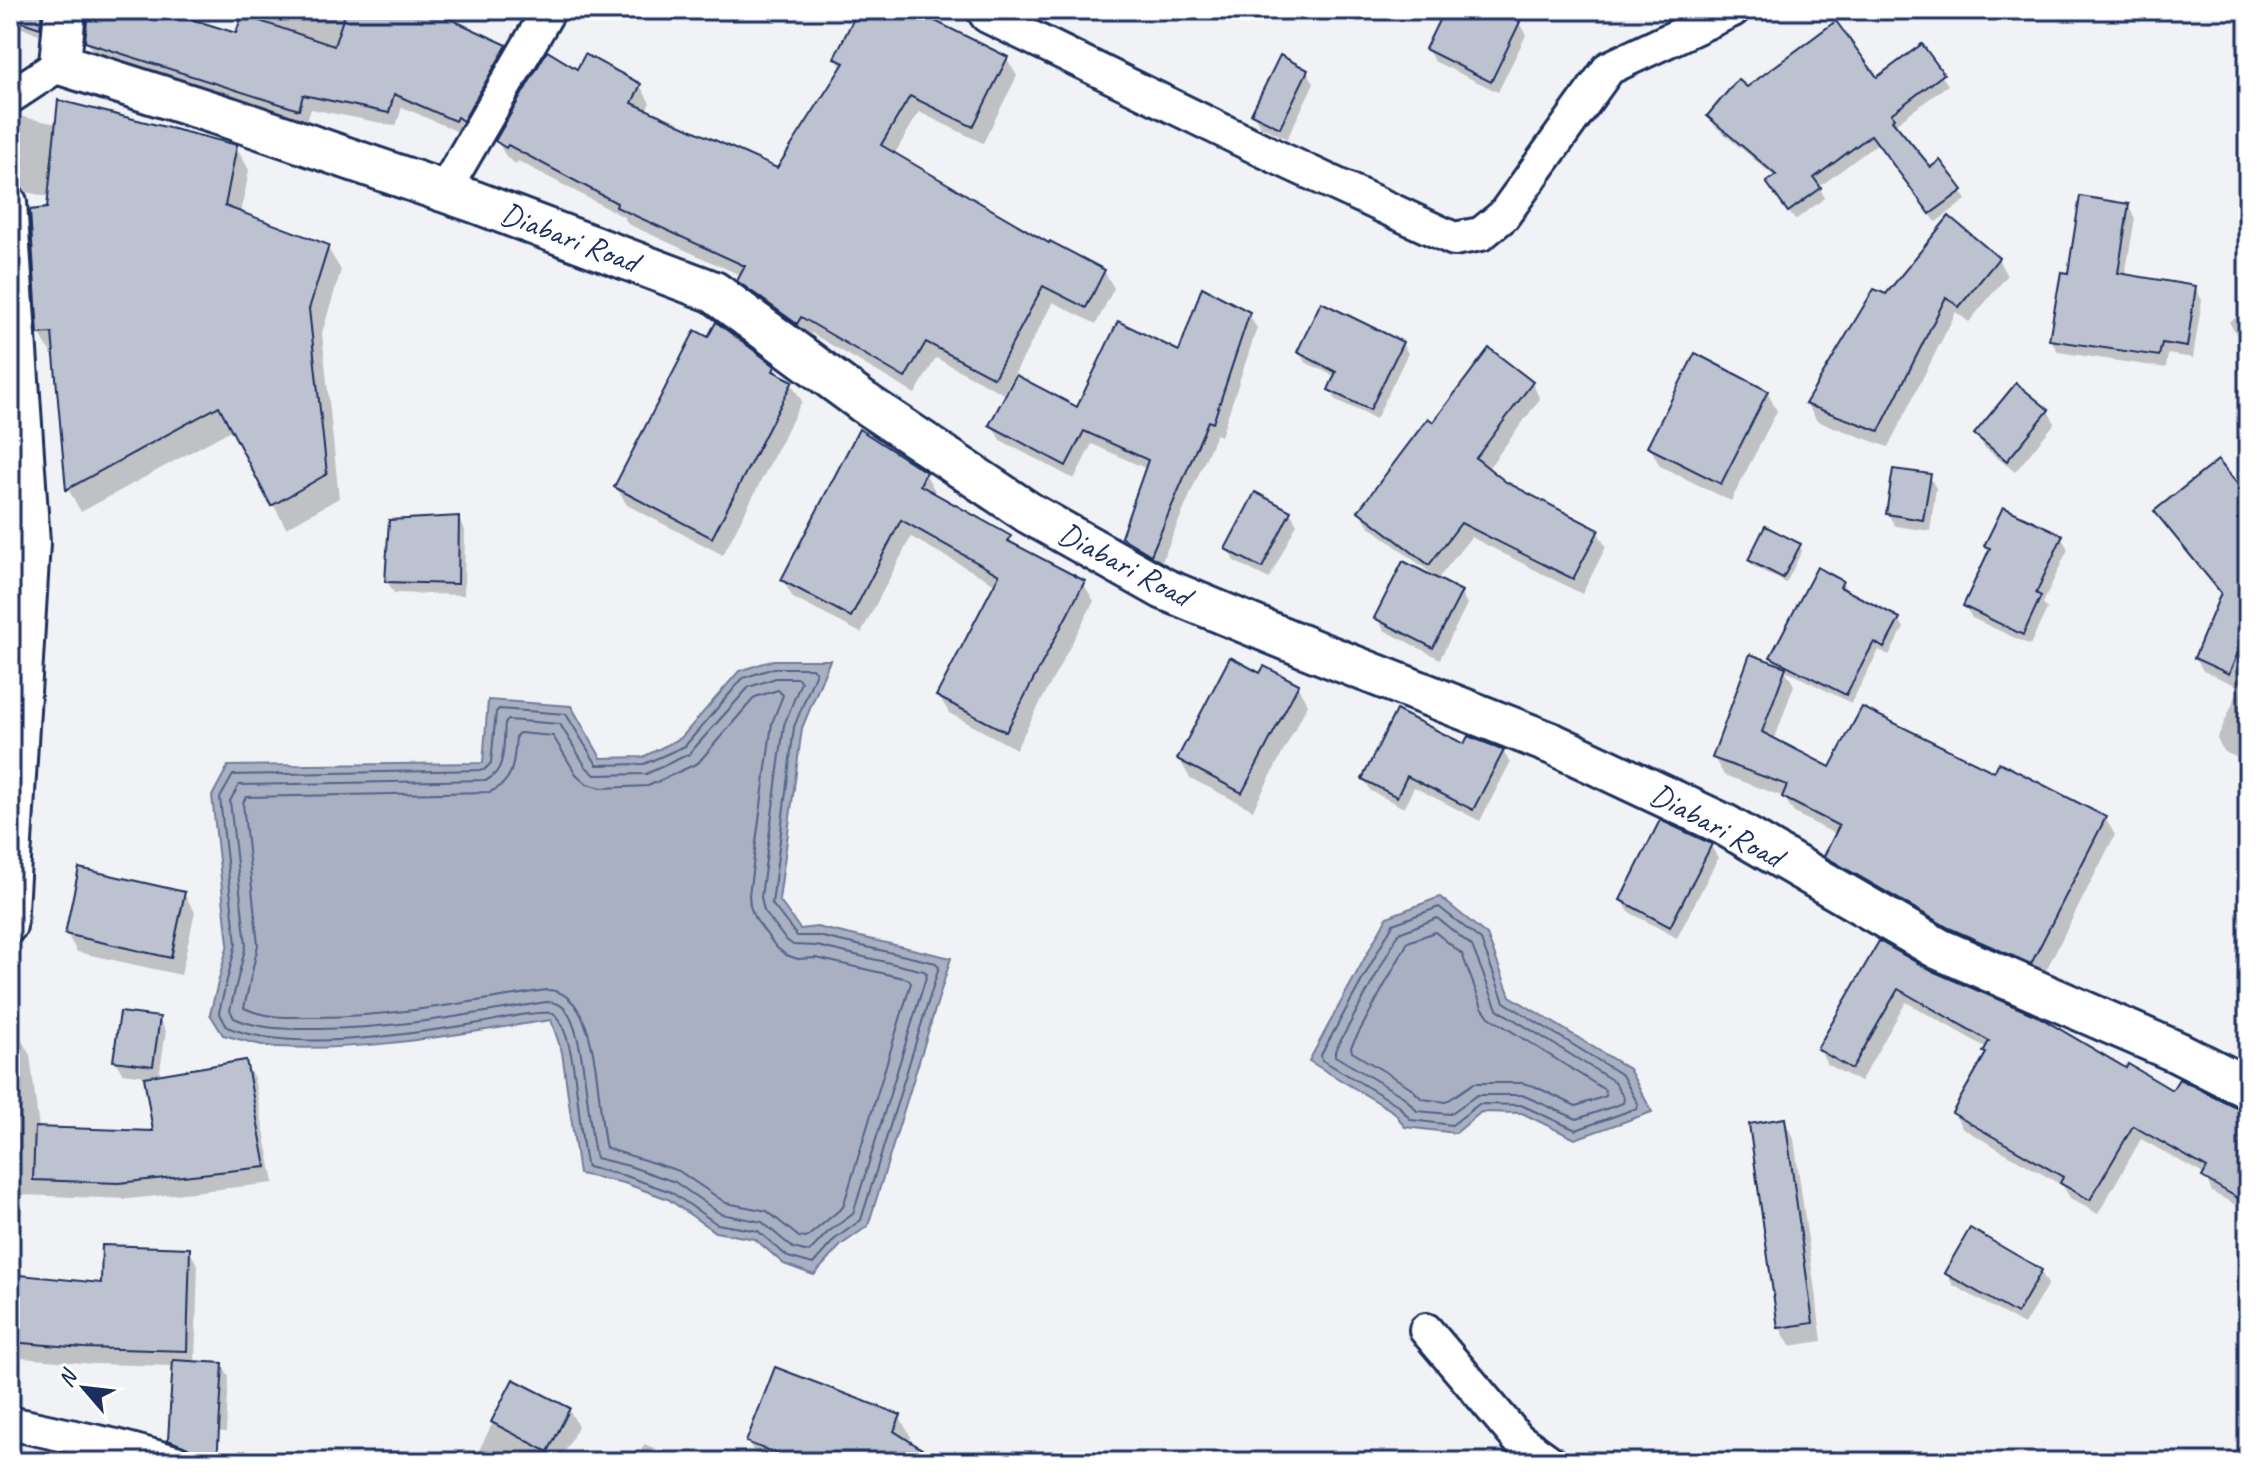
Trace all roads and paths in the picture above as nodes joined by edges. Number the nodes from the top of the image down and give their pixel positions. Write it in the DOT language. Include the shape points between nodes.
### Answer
graph roads {
  1 [pos="65,10"];
  2 [pos="549,10"];
  3 [pos="983,10"];
  4 [pos="1733,10"];
  5 [pos="60,64"];
  6 [pos="10,97"];
  7 [pos="444,191"];
  8 [pos="10,202"];
  9 [pos="10,926"];
  10 [pos="2248,1088"];
  11 [pos="1426,1330"];
  12 [pos="10,1423"];
  13 [pos="175,1462"];
  14 [pos="1550,1462"];
  1 -- 5 [label="street"];
  2 -- 7 [label="street"];
  3 -- 4 [label="street" via="1255,147 1454,239 1481,234 1503,216 1609,68"];
  5 -- 6 [label="street"];
  5 -- 7 [label="street, Diabari Road"];
  7 -- 10 [label="street, Diabari Road" via="714,292 863,402 1029,513 1164,589 1553,744 1725,825 1939,949"];
  8 -- 9 [label="street" via="33,543"];
  11 -- 14 [label="street" via="1518,1439"];
  12 -- 13 [label="street"];
}
